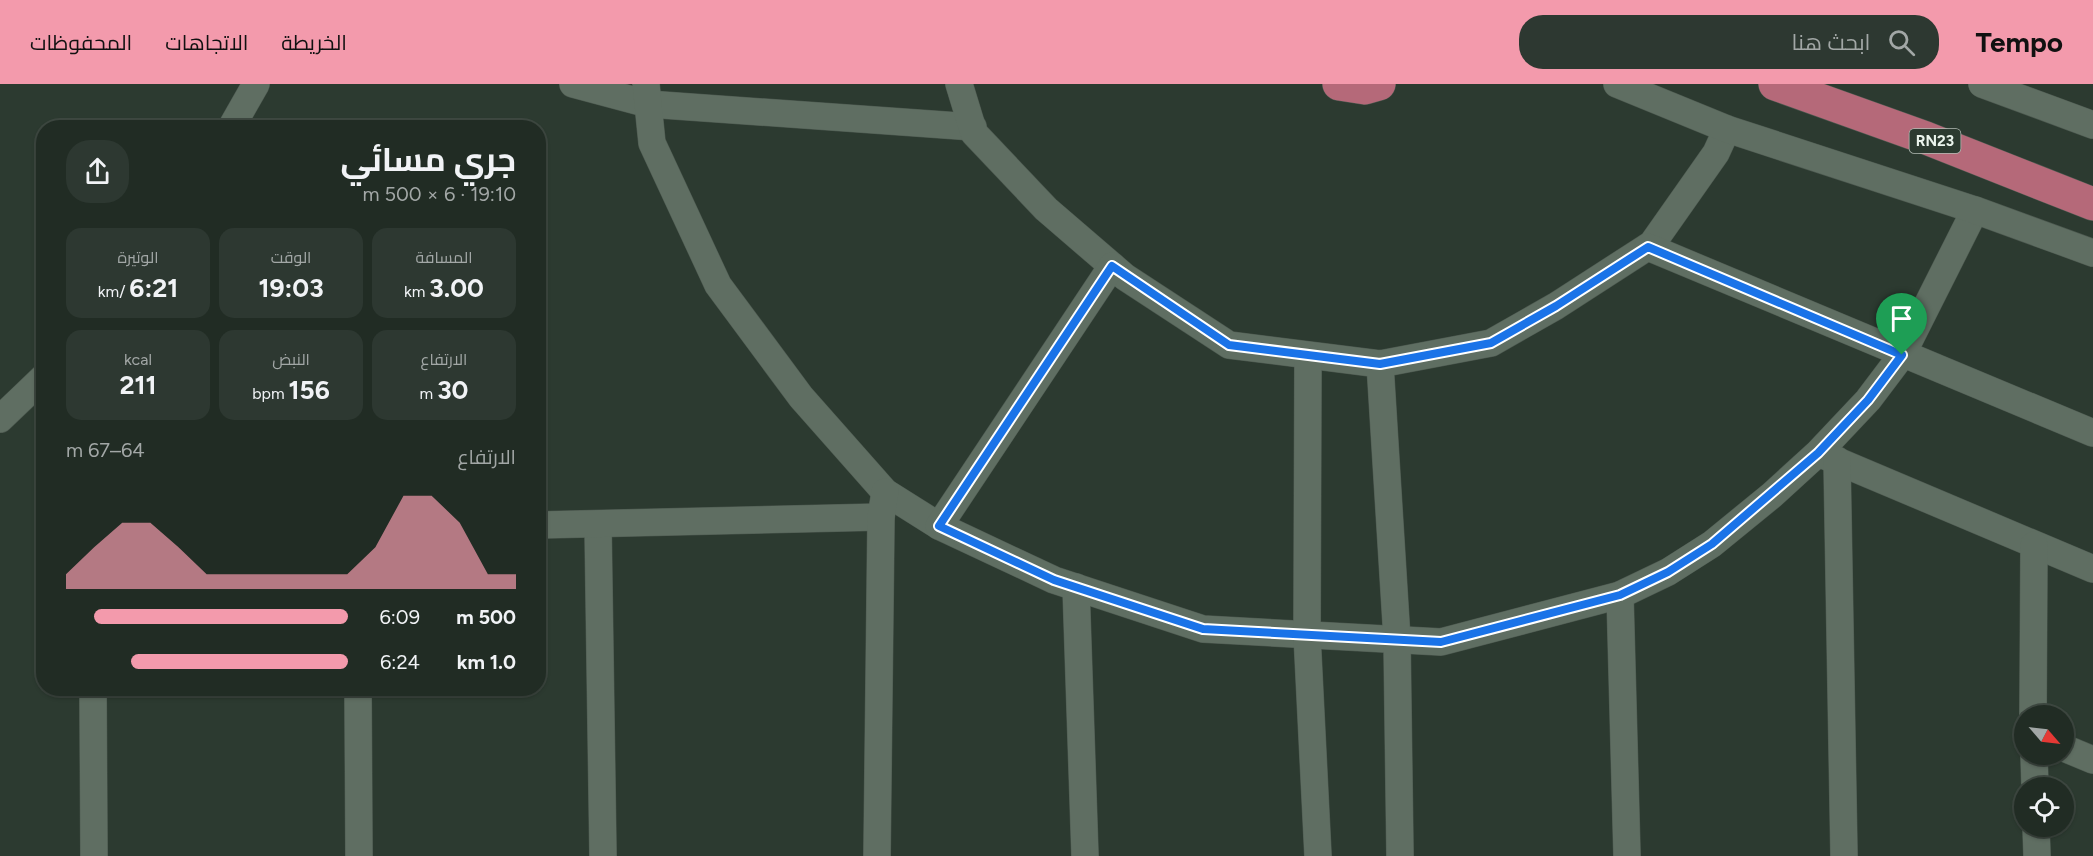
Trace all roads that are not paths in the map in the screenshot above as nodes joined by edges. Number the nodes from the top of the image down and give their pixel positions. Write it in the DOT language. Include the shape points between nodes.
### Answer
graph roads {
  1 [pos="256,84"];
  2 [pos="573,84"];
  3 [pos="959,84"];
  4 [pos="1339,84"];
  5 [pos="1379,84"];
  6 [pos="1617,84"];
  7 [pos="1775,84"];
  8 [pos="1982,84"];
  9 [pos="2022,91"];
  10 [pos="647,94"];
  11 [pos="236,120"];
  12 [pos="2093,125"];
  13 [pos="973,127"];
  14 [pos="1727,129"];
  15 [pos="2093,204"];
  16 [pos="1975,210"];
  17 [pos="1648,247"];
  18 [pos="2093,253"];
  19 [pos="1112,266"];
  20 [pos="1902,355"];
  21 [pos="1308,357"];
  22 [pos="1380,364"];
  23 [pos="36,385"];
  24 [pos="0,419"];
  25 [pos="2093,433"];
  26 [pos="1828,457"];
  27 [pos="883,505"];
  28 [pos="598,524"];
  29 [pos="546,525"];
  30 [pos="939,526"];
  31 [pos="2034,545"];
  32 [pos="2093,568"];
  33 [pos="1076,587"];
  34 [pos="1620,595"];
  35 [pos="1307,635"];
  36 [pos="1397,639"];
  37 [pos="93,696"];
  38 [pos="358,696"];
  39 [pos="2033,705"];
  40 [pos="2074,752"];
  41 [pos="2093,760"];
  42 [pos="2036,837"];
  43 [pos="94,856"];
  44 [pos="359,856"];
  45 [pos="603,856"];
  46 [pos="877,856"];
  47 [pos="1084,856"];
  48 [pos="1318,856"];
  49 [pos="1401,856"];
  50 [pos="1627,856"];
  51 [pos="1844,856"];
  52 [pos="2037,856"];
  1 -- 11 [label="street"];
  2 -- 10 [label="street"];
  3 -- 13 [label="street"];
  4 -- 5 [label="main road" via="1365,88"];
  6 -- 14 [label="street"];
  7 -- 15 [label="main road, RN23"];
  8 -- 9 [label="street"];
  9 -- 12 [label="street"];
  10 -- 13 [label="street"];
  10 -- 27 [label="street" via="652,143 718,285"];
  13 -- 19 [label="street" via="1046,209"];
  14 -- 16 [label="street"];
  14 -- 17 [label="street" via="1716,153"];
  16 -- 18 [label="street"];
  16 -- 20 [label="street"];
  17 -- 20 [label="street"];
  17 -- 22 [label="street" via="1491,343"];
  19 -- 21 [label="street" via="1229,345"];
  19 -- 30 [label="street"];
  20 -- 25 [label="street"];
  20 -- 26 [label="street"];
  21 -- 22 [label="street"];
  21 -- 35 [label="street"];
  22 -- 36 [label="street"];
  23 -- 24 [label="street"];
  26 -- 31 [label="street"];
  26 -- 34 [label="street" via="1712,544 1668,572"];
  26 -- 51 [label="street"];
  27 -- 28 [label="street"];
  27 -- 30 [label="street"];
  27 -- 46 [label="street"];
  28 -- 29 [label="street"];
  28 -- 45 [label="street"];
  30 -- 33 [label="street"];
  31 -- 32 [label="street"];
  31 -- 39 [label="street"];
  33 -- 35 [label="street" via="1203,629"];
  33 -- 47 [label="street"];
  34 -- 36 [label="street" via="1441,642"];
  34 -- 50 [label="street"];
  35 -- 36 [label="street"];
  35 -- 48 [label="street"];
  36 -- 49 [label="street"];
  37 -- 43 [label="street"];
  38 -- 44 [label="street"];
  40 -- 41 [label="street"];
  42 -- 52 [label="street"];
}
